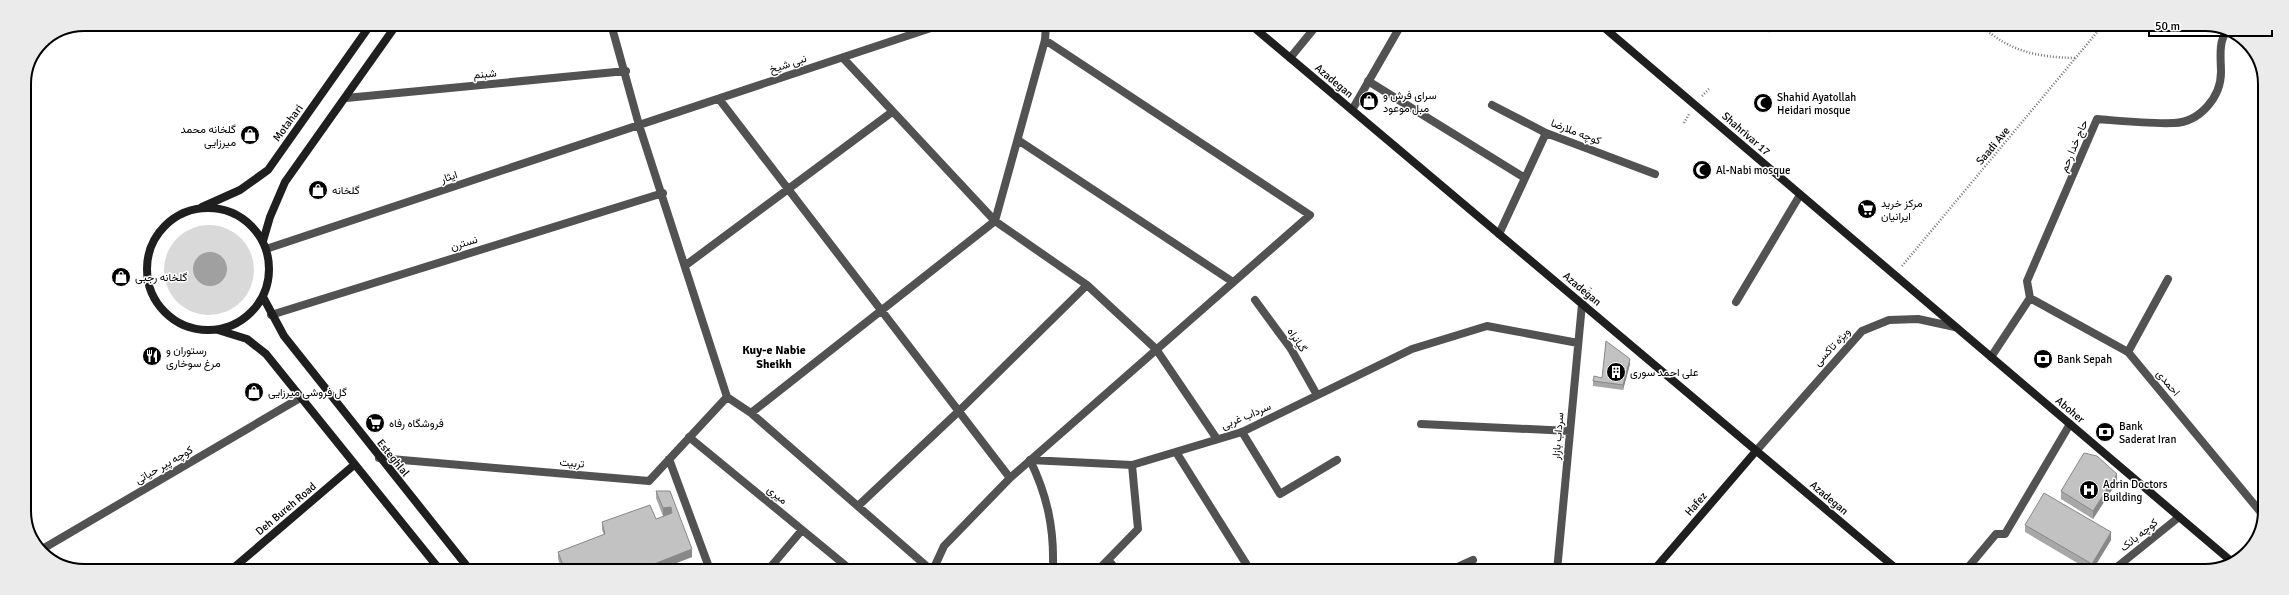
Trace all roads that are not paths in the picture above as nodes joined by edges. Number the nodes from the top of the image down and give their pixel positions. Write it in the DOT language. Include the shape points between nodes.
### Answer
graph roads {
  1 [pos="366,31"];
  2 [pos="393,31"];
  3 [pos="613,31"];
  4 [pos="922,31"];
  5 [pos="1046,31"];
  6 [pos="1258,31"];
  7 [pos="1312,31"];
  8 [pos="1397,31"];
  9 [pos="1608,31"];
  10 [pos="2223,34"];
  11 [pos="1045,40"];
  12 [pos="843,58"];
  13 [pos="1290,58"];
  14 [pos="626,71"];
  15 [pos="1368,81"];
  16 [pos="346,98"];
  17 [pos="719,99"];
  18 [pos="1492,105"];
  19 [pos="1352,110"];
  20 [pos="892,112"];
  21 [pos="640,125"];
  22 [pos="1546,133"];
  23 [pos="1018,140"];
  24 [pos="1655,174"];
  25 [pos="1525,178"];
  26 [pos="787,190"];
  27 [pos="663,193"];
  28 [pos="1800,195"];
  29 [pos="199,209"];
  30 [pos="995,221"];
  31 [pos="1499,234"];
  32 [pos="265,245"];
  33 [pos="686,265"];
  34 [pos="1894,276"];
  35 [pos="2168,279"];
  36 [pos="1233,282"];
  37 [pos="1087,285"];
  38 [pos="263,297"];
  39 [pos="2030,298"];
  40 [pos="1255,300"];
  41 [pos="1736,302"];
  42 [pos="1582,304"];
  43 [pos="880,310"];
  44 [pos="271,315"];
  45 [pos="1955,327"];
  46 [pos="218,330"];
  47 [pos="1578,343"];
  48 [pos="1156,350"];
  49 [pos="2128,352"];
  50 [pos="1991,357"];
  51 [pos="1317,395"];
  52 [pos="727,397"];
  53 [pos="300,398"];
  54 [pos="959,411"];
  55 [pos="751,413"];
  56 [pos="1421,424"];
  57 [pos="2070,424"];
  58 [pos="1570,431"];
  59 [pos="1242,432"];
  60 [pos="689,437"];
  61 [pos="1217,439"];
  62 [pos="1756,451"];
  63 [pos="1176,452"];
  64 [pos="379,458"];
  65 [pos="669,459"];
  66 [pos="1030,460"];
  67 [pos="1337,460"];
  68 [pos="354,465"];
  69 [pos="1132,465"];
  70 [pos="1010,478"];
  71 [pos="858,506"];
  72 [pos="2258,509"];
  73 [pos="2179,517"];
  74 [pos="802,530"];
  75 [pos="45,547"];
  76 [pos="2228,558"];
  77 [pos="1108,560"];
  78 [pos="1472,560"];
  79 [pos="238,564"];
  80 [pos="435,564"];
  81 [pos="465,564"];
  82 [pos="708,564"];
  83 [pos="773,564"];
  84 [pos="844,564"];
  85 [pos="925,564"];
  86 [pos="935,564"];
  87 [pos="1053,564"];
  88 [pos="1104,564"];
  89 [pos="1112,564"];
  90 [pos="1246,564"];
  91 [pos="1464,564"];
  92 [pos="1558,564"];
  93 [pos="1659,564"];
  94 [pos="1891,564"];
  95 [pos="1971,564"];
  96 [pos="2121,564"];
  1 -- 29 [label="main road, Motahari" via="268,170 240,190"];
  2 -- 16 [label="main road"];
  3 -- 14 [label="street"];
  4 -- 12 [label="street, نبی شیخ"];
  5 -- 11 [label="street"];
  6 -- 13 [label="main road, Azadegan"];
  7 -- 13 [label="street"];
  8 -- 15 [label="street"];
  9 -- 28 [label="main road, Shahrivar 17"];
  10 -- 39 [label="street, حاج خدا رحم" via="2218,92 2209,105 2194,117 2175,123 2097,119 2027,281"];
  11 -- 23 [label="street"];
  11 -- 36 [label="street" via="1310,216"];
  12 -- 17 [label="street, نبی شیخ"];
  12 -- 20 [label="street"];
  13 -- 19 [label="main road, Azadegan"];
  14 -- 16 [label="street, شبنم"];
  14 -- 21 [label="street"];
  15 -- 19 [label="street"];
  15 -- 25 [label="street"];
  16 -- 32 [label="main road" via="285,182 270,217"];
  17 -- 21 [label="street, نبی شیخ"];
  17 -- 26 [label="street"];
  18 -- 22 [label="street, کوچه ملارضا"];
  19 -- 31 [label="main road, Azadegan"];
  20 -- 26 [label="street"];
  20 -- 30 [label="street"];
  21 -- 27 [label="street"];
  21 -- 32 [label="street, ایثار"];
  22 -- 24 [label="street, کوچه ملارضا"];
  22 -- 25 [label="street"];
  23 -- 30 [label="street"];
  23 -- 36 [label="street"];
  25 -- 31 [label="street"];
  26 -- 33 [label="street"];
  26 -- 43 [label="street"];
  27 -- 33 [label="street"];
  27 -- 44 [label="street, نسترن"];
  28 -- 34 [label="main road, Shahrivar 17"];
  28 -- 41 [label="street"];
  29 -- 32 [label="main road" via="218,209 236,215 252,226"];
  29 -- 46 [label="main road" via="180,215 165,226 154,242 148,260 148,279 154,297 165,313 181,324 199,330"];
  30 -- 37 [label="street"];
  30 -- 43 [label="street"];
  31 -- 42 [label="main road, Azadegan"];
  32 -- 38 [label="main road" via="269,260 269,279"];
  33 -- 52 [label="street"];
  34 -- 45 [label="main road, Aboher"];
  35 -- 49 [label="street"];
  36 -- 48 [label="street"];
  37 -- 48 [label="street"];
  37 -- 54 [label="street"];
  38 -- 44 [label="main road, Esteghlal"];
  38 -- 46 [label="main road" via="247,316 236,324"];
  39 -- 49 [label="street, احمدی"];
  39 -- 50 [label="street"];
  40 -- 51 [label="street, گیانراه" via="1291,349"];
  42 -- 47 [label="street, سرداب بازار"];
  42 -- 62 [label="main road, Azadegan"];
  43 -- 54 [label="street"];
  43 -- 55 [label="street"];
  44 -- 64 [label="main road, Esteghlal" via="284,336"];
  45 -- 50 [label="main road, Aboher"];
  45 -- 62 [label="street, ویژه تاکسی" via="1918,319 1889,320 1862,331"];
  46 -- 53 [label="main road" via="247,339 266,354"];
  47 -- 51 [label="street, سرداب غربی" via="1487,326 1412,349"];
  47 -- 58 [label="street, سرداب بازار"];
  48 -- 61 [label="street"];
  48 -- 66 [label="street"];
  49 -- 72 [label="street, احمدی"];
  50 -- 57 [label="main road, Aboher"];
  51 -- 59 [label="street, سرداب غربی"];
  52 -- 55 [label="street"];
  52 -- 60 [label="street, تربیت"];
  53 -- 68 [label="main road"];
  53 -- 75 [label="street, کوچه پیر حیاتی"];
  54 -- 70 [label="street"];
  54 -- 71 [label="street"];
  55 -- 71 [label="street"];
  56 -- 58 [label="street"];
  57 -- 73 [label="main road, Aboher"];
  57 -- 95 [label="street" via="2005,534 1996,534"];
  58 -- 92 [label="street, سرداب بازار"];
  59 -- 61 [label="street, سرداب غربی"];
  59 -- 67 [label="street" via="1280,494"];
  60 -- 65 [label="street, تربیت"];
  60 -- 74 [label="street, میری"];
  61 -- 63 [label="street, سرداب غربی"];
  62 -- 93 [label="main road, Hafez"];
  62 -- 94 [label="main road, Azadegan"];
  63 -- 69 [label="street, سرداب غربی"];
  63 -- 90 [label="street"];
  64 -- 65 [label="street, تربیت" via="649,481"];
  64 -- 81 [label="main road, Esteghlal"];
  65 -- 82 [label="street"];
  66 -- 69 [label="street, سرداب غربی"];
  66 -- 70 [label="street"];
  66 -- 87 [label="street" via="1041,483 1054,536"];
  68 -- 79 [label="main road, Deh Bureh Road"];
  68 -- 80 [label="main road"];
  69 -- 77 [label="street" via="1138,529"];
  70 -- 86 [label="street" via="944,546"];
  71 -- 85 [label="street"];
  73 -- 76 [label="main road, Aboher"];
  73 -- 96 [label="street, کوچه بانک"];
  74 -- 83 [label="street"];
  74 -- 84 [label="street, میری"];
  77 -- 88 [label="street"];
  77 -- 89 [label="street"];
  78 -- 91 [label="street"];
}
